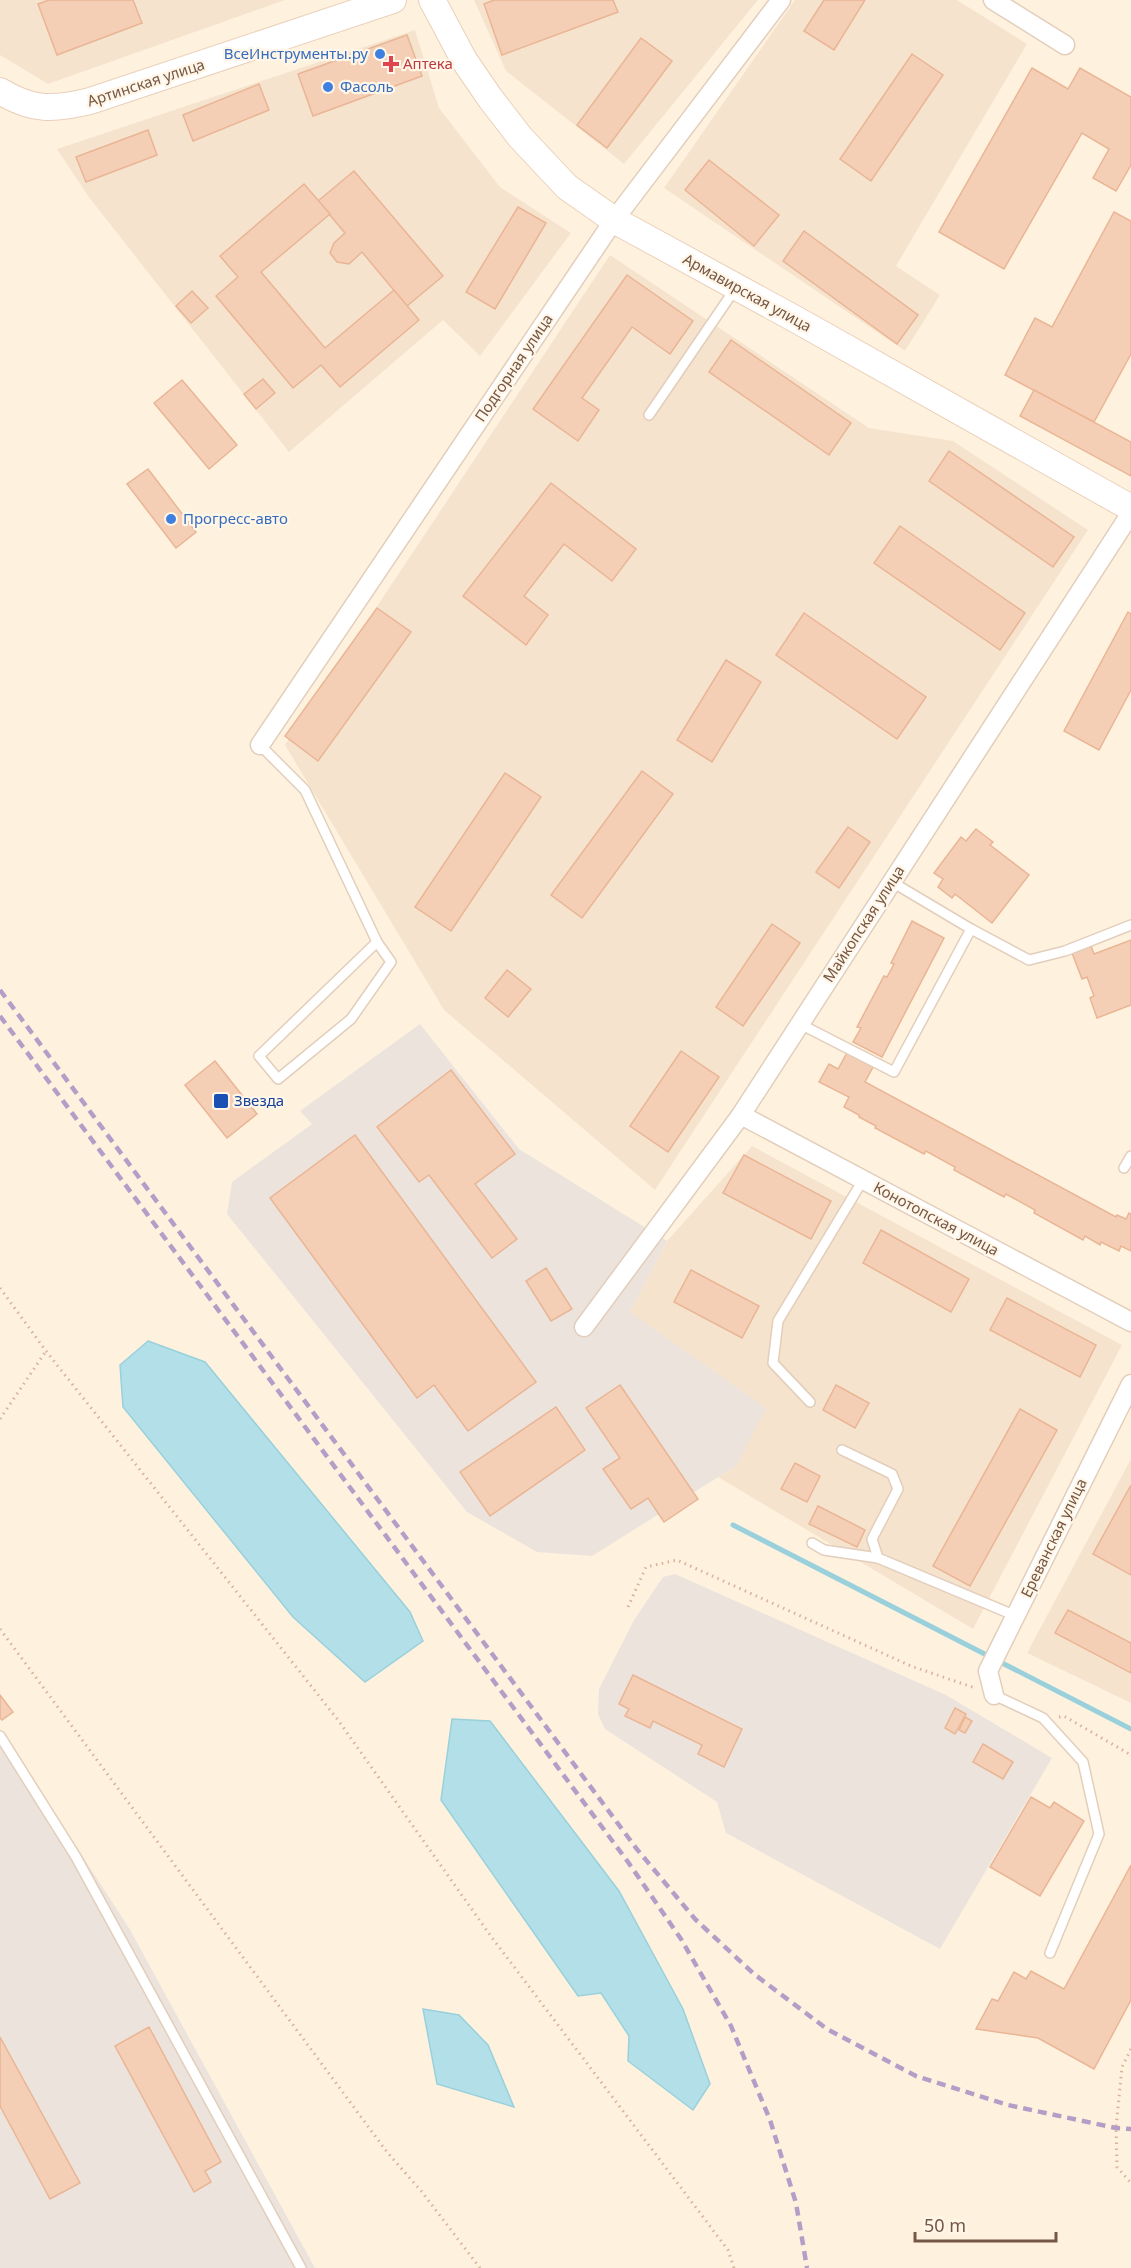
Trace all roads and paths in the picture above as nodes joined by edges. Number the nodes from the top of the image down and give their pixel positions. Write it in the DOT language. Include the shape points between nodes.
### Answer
graph roads {
  1 [pos="393,0"];
  2 [pos="432,0"];
  3 [pos="781,0"];
  4 [pos="993,0"];
  5 [pos="1065,45"];
  6 [pos="0,91"];
  7 [pos="614,220"];
  8 [pos="736,287"];
  9 [pos="649,415"];
  10 [pos="1131,508"];
  11 [pos="1131,513"];
  12 [pos="260,745"];
  13 [pos="891,882"];
  14 [pos="1131,925"];
  15 [pos="970,929"];
  16 [pos="377,942"];
  17 [pos="800,1024"];
  18 [pos="741,1115"];
  19 [pos="1131,1156"];
  20 [pos="1124,1168"];
  21 [pos="863,1180"];
  22 [pos="0,1288"];
  23 [pos="1131,1322"];
  24 [pos="584,1327"];
  25 [pos="46,1351"];
  26 [pos="1131,1384"];
  27 [pos="810,1402"];
  28 [pos="0,1419"];
  29 [pos="842,1449"];
  30 [pos="812,1543"];
  31 [pos="878,1558"];
  32 [pos="628,1607"];
  33 [pos="1016,1616"];
  34 [pos="0,1629"];
  35 [pos="994,1695"];
  36 [pos="1043,1718"];
  37 [pos="0,1736"];
  38 [pos="1131,1755"];
  39 [pos="1050,1953"];
  40 [pos="1131,2049"];
  41 [pos="1131,2183"];
  42 [pos="301,2268"];
  43 [pos="480,2268"];
  44 [pos="734,2268"];
  1 -- 6 [label="main road, Артинская улица" via="90,101 59,108 29,105"];
  2 -- 7 [label="main road, Армавирская улица" via="464,60 520,137 567,187"];
  3 -- 7 [label="street, Подгорная улица"];
  4 -- 5 [label="street"];
  7 -- 8 [label="main road, Армавирская улица"];
  7 -- 12 [label="street, Подгорная улица"];
  8 -- 9 [label="lane"];
  8 -- 10 [label="main road, Армавирская улица"];
  11 -- 13 [label="street, Майкопская улица"];
  12 -- 16 [label="lane" via="305,790"];
  13 -- 15 [label="lane"];
  13 -- 17 [label="street, Майкопская улица"];
  14 -- 15 [label="lane" via="1065,951 1029,960"];
  15 -- 17 [label="lane" via="894,1072"];
  16 -- 16 [label="lane" via="391,962 351,1019 278,1079 259,1056"];
  17 -- 18 [label="street, Майкопская улица"];
  18 -- 21 [label="street, Конотопская улица"];
  18 -- 24 [label="street, Майкопская улица"];
  19 -- 20 [label="lane"];
  21 -- 23 [label="street, Конотопская улица"];
  21 -- 27 [label="lane" via="778,1321 773,1363"];
  22 -- 25 [label="path"];
  25 -- 28 [label="path"];
  25 -- 44 [label="path" via="338,1720 490,1935 728,2250"];
  26 -- 33 [label="street, Ереванская улица"];
  29 -- 31 [label="lane" via="892,1474 898,1489 872,1539"];
  30 -- 31 [label="lane" via="824,1550"];
  31 -- 33 [label="lane"];
  32 -- 35 [label="path" via="646,1567 677,1560 911,1666"];
  33 -- 35 [label="street, Ереванская улица" via="988,1671"];
  34 -- 43 [label="path" via="387,2152"];
  35 -- 36 [label="lane"];
  36 -- 38 [label="path" via="1064,1716"];
  36 -- 39 [label="lane" via="1083,1762 1099,1834"];
  37 -- 42 [label="lane" via="76,1857"];
  40 -- 41 [label="path" via="1122,2067 1116,2128 1117,2167"];
}
